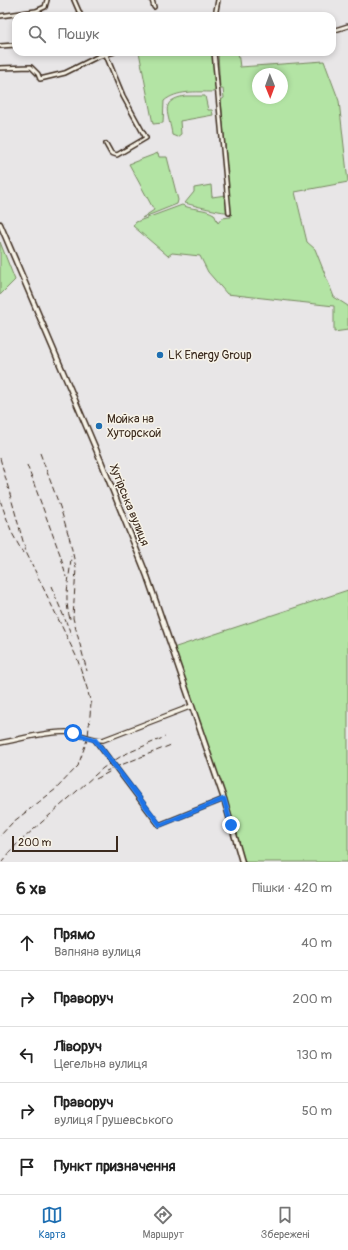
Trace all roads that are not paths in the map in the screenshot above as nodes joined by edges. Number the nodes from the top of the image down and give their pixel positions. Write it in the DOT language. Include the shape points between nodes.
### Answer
graph roads {
  1 [pos="47,0"];
  2 [pos="74,0"];
  3 [pos="152,0"];
  4 [pos="218,0"];
  5 [pos="154,8"];
  6 [pos="29,12"];
  7 [pos="79,12"];
  8 [pos="216,12"];
  9 [pos="12,14"];
  10 [pos="0,16"];
  11 [pos="348,26"];
  12 [pos="336,30"];
  13 [pos="12,45"];
  14 [pos="0,46"];
  15 [pos="102,56"];
  16 [pos="106,56"];
  17 [pos="214,56"];
  18 [pos="98,57"];
  19 [pos="0,68"];
  20 [pos="106,144"];
  21 [pos="229,213"];
  22 [pos="0,224"];
  23 [pos="192,706"];
  24 [pos="95,740"];
  25 [pos="0,743"];
  26 [pos="224,799"];
  27 [pos="242,862"];
  1 -- 6 [label="street" via="45,7"];
  2 -- 7 [label="street"];
  3 -- 5 [label="street"];
  4 -- 8 [label="street"];
  9 -- 10 [label="street"];
  11 -- 12 [label="street"];
  13 -- 14 [label="street"];
  15 -- 18 [label="street"];
  16 -- 20 [label="street" via="123,96 146,138 117,155 111,153"];
  17 -- 21 [label="street"];
  18 -- 19 [label="street" via="65,74 40,79 31,67"];
  22 -- 23 [label="main road, Хутірська вулиця" via="147,576"];
  23 -- 24 [label="street" via="111,738"];
  23 -- 26 [label="main road, Хутірська вулиця"];
  24 -- 25 [label="street" via="64,732"];
  24 -- 26 [label="street" via="160,825"];
  26 -- 27 [label="main road, Хутірська вулиця"];
}
